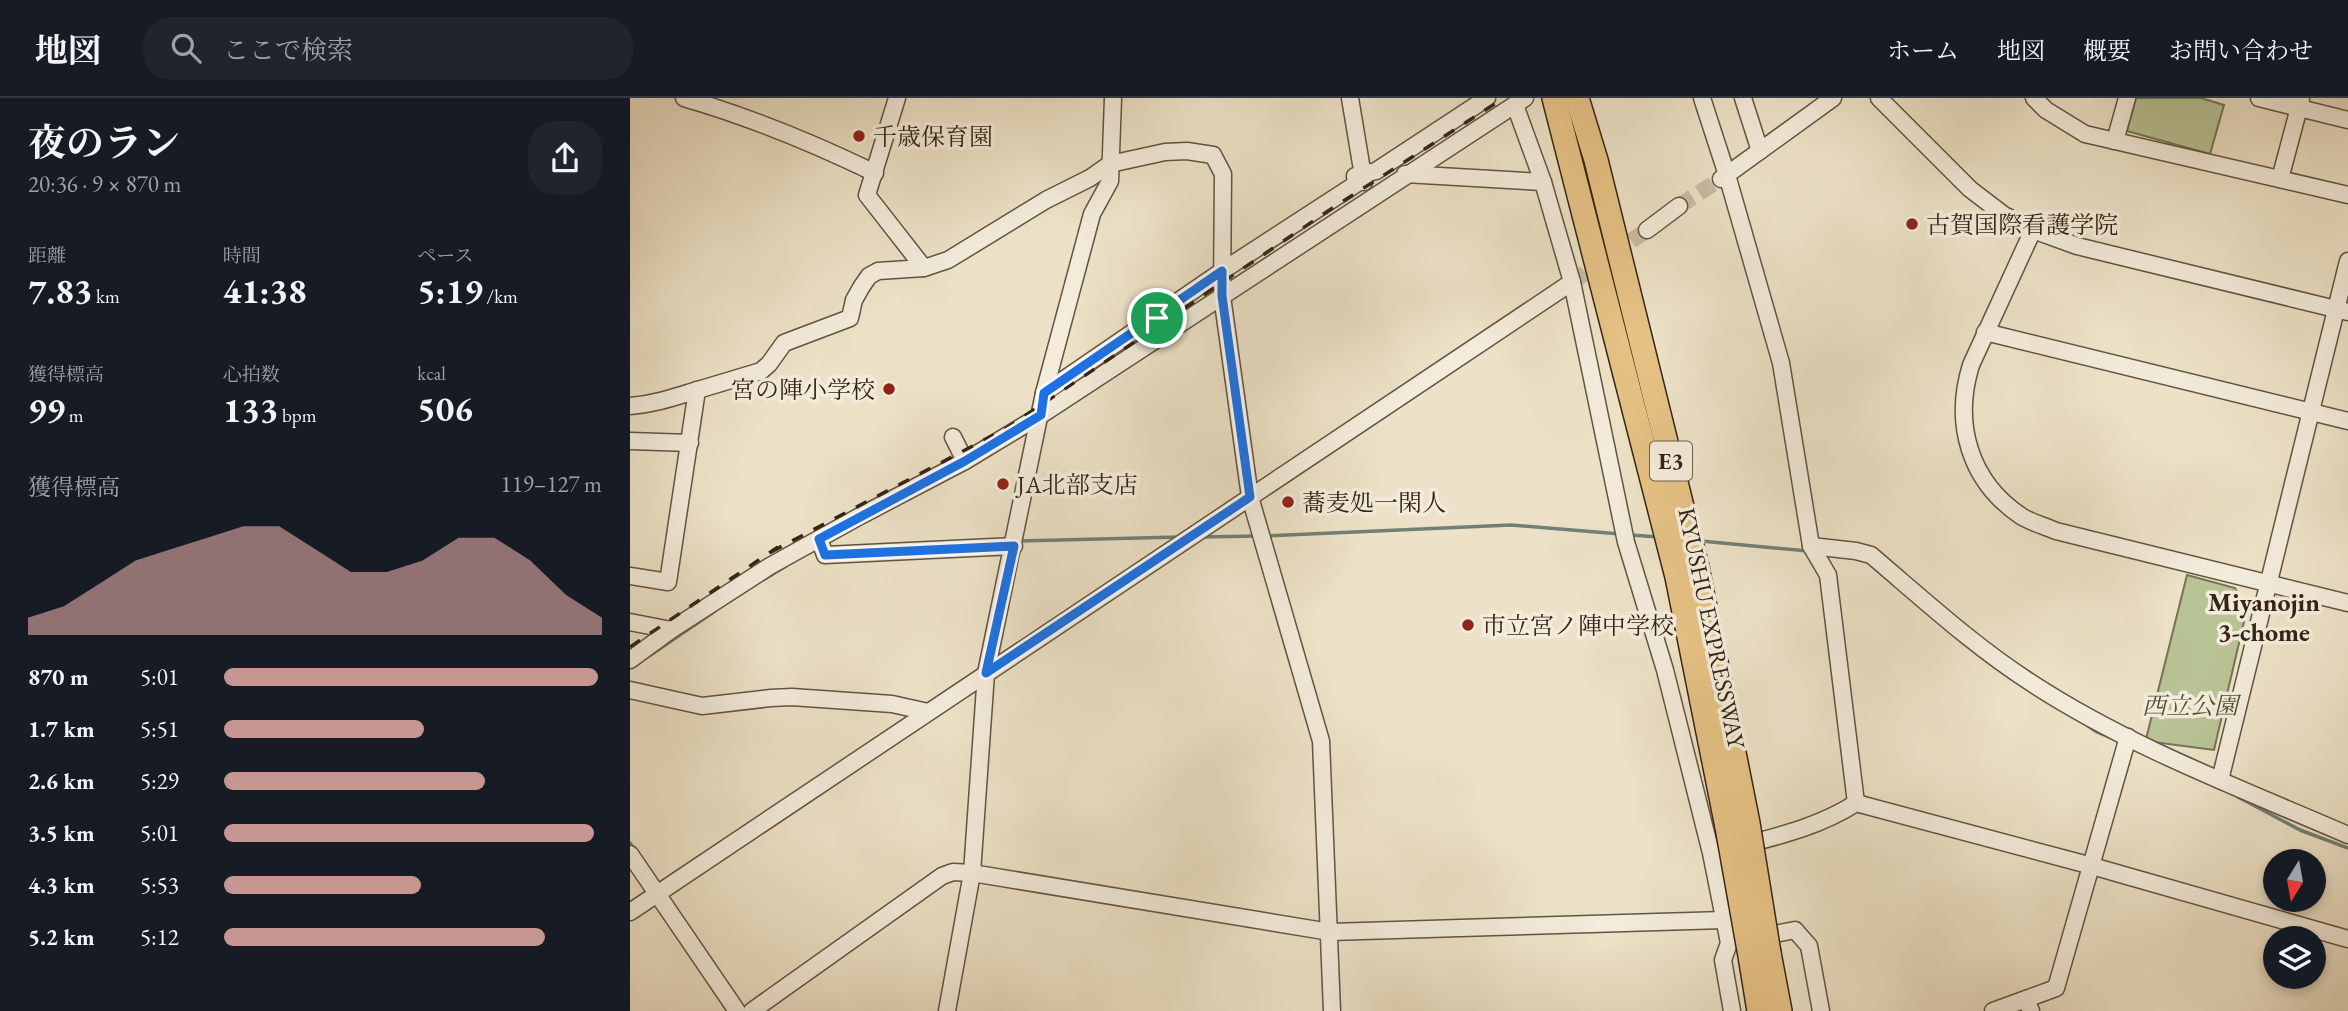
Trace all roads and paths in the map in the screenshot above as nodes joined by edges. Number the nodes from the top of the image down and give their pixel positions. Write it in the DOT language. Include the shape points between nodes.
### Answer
graph roads {
  1 [pos="684,98"];
  2 [pos="897,98"];
  3 [pos="1114,98"];
  4 [pos="1350,98"];
  5 [pos="1487,98"];
  6 [pos="1702,98"];
  7 [pos="1743,98"];
  8 [pos="1833,98"];
  9 [pos="1879,98"];
  10 [pos="2034,98"];
  11 [pos="2127,98"];
  12 [pos="2259,98"];
  13 [pos="1520,101"];
  14 [pos="1567,102"];
  15 [pos="2300,103"];
  16 [pos="2348,120"];
  17 [pos="2115,141"];
  18 [pos="1760,150"];
  19 [pos="1110,164"];
  20 [pos="875,173"];
  21 [pos="1363,173"];
  22 [pos="1405,174"];
  23 [pos="1723,177"];
  24 [pos="2280,179"];
  25 [pos="1543,182"];
  26 [pos="2348,195"];
  27 [pos="1367,200"];
  28 [pos="1679,206"];
  29 [pos="1647,230"];
  30 [pos="2033,230"];
  31 [pos="2348,261"];
  32 [pos="924,268"];
  33 [pos="1222,271"];
  34 [pos="1572,282"];
  35 [pos="1222,296"];
  36 [pos="2342,311"];
  37 [pos="1985,332"];
  38 [pos="697,390"];
  39 [pos="1044,393"];
  40 [pos="630,406"];
  41 [pos="2310,412"];
  42 [pos="1041,415"];
  43 [pos="2348,421"];
  44 [pos="953,437"];
  45 [pos="630,441"];
  46 [pos="690,443"];
  47 [pos="965,461"];
  48 [pos="1250,497"];
  49 [pos="819,539"];
  50 [pos="1014,546"];
  51 [pos="1811,546"];
  52 [pos="630,576"];
  53 [pos="2267,583"];
  54 [pos="2348,603"];
  55 [pos="630,622"];
  56 [pos="671,630"];
  57 [pos="630,660"];
  58 [pos="986,673"];
  59 [pos="630,690"];
  60 [pos="928,712"];
  61 [pos="2128,737"];
  62 [pos="2220,780"];
  63 [pos="1856,803"];
  64 [pos="2348,835"];
  65 [pos="1711,853"];
  66 [pos="630,854"];
  67 [pos="2092,866"];
  68 [pos="972,873"];
  69 [pos="657,894"];
  70 [pos="630,912"];
  71 [pos="1724,920"];
  72 [pos="1330,932"];
  73 [pos="2348,939"];
  74 [pos="1729,943"];
  75 [pos="1760,954"];
  76 [pos="2028,1005"];
  77 [pos="737,1011"];
  78 [pos="752,1011"];
  79 [pos="947,1011"];
  80 [pos="1332,1011"];
  81 [pos="1732,1011"];
  82 [pos="1759,1011"];
  83 [pos="1780,1011"];
  84 [pos="1821,1011"];
  85 [pos="1993,1011"];
  1 -- 20 [label="street" via="739,113"];
  2 -- 20 [label="street"];
  3 -- 19 [label="street"];
  4 -- 21 [label="street"];
  5 -- 21 [label="street" via="1376,171"];
  6 -- 23 [label="street"];
  7 -- 18 [label="street"];
  8 -- 18 [label="street"];
  9 -- 30 [label="street" via="1970,189"];
  10 -- 17 [label="street" via="2085,134"];
  11 -- 17 [label="street"];
  12 -- 15 [label="street"];
  13 -- 22 [label="street"];
  13 -- 25 [label="street"];
  14 -- 75 [label="highway, KYUSHU EXPRESSWAY / E3, bridge" via="1737,825"];
  15 -- 16 [label="street"];
  15 -- 24 [label="street"];
  17 -- 24 [label="street"];
  18 -- 23 [label="street"];
  19 -- 32 [label="street" via="948,260"];
  19 -- 33 [label="street" via="1165,152 1213,155 1223,174"];
  19 -- 39 [label="street" via="1110,181 1092,214"];
  20 -- 32 [label="street" via="867,195"];
  21 -- 27 [label="street"];
  21 -- 33 [label="street" via="1355,176 1356,184"];
  22 -- 25 [label="street"];
  22 -- 27 [label="street"];
  23 -- 51 [label="street" via="1781,363"];
  24 -- 26 [label="street"];
  25 -- 34 [label="street"];
  27 -- 35 [label="street"];
  28 -- 29 [label="street"];
  30 -- 36 [label="street" via="2077,246"];
  30 -- 37 [label="street"];
  31 -- 36 [label="street"];
  32 -- 38 [label="street" via="878,271 862,286 850,318 784,343 761,371"];
  33 -- 35 [label="street"];
  33 -- 39 [label="street"];
  34 -- 48 [label="street"];
  34 -- 65 [label="street" via="1626,542 1665,670"];
  35 -- 42 [label="street"];
  35 -- 48 [label="street"];
  36 -- 41 [label="street"];
  37 -- 41 [label="street"];
  37 -- 53 [label="street" via="1965,385 1964,426 1981,474 1999,498 2023,517 2056,531"];
  38 -- 40 [label="street" via="651,405"];
  38 -- 46 [label="street"];
  39 -- 42 [label="street"];
  41 -- 43 [label="street"];
  41 -- 53 [label="street"];
  42 -- 47 [label="street"];
  42 -- 50 [label="street"];
  44 -- 47 [label="street"];
  45 -- 46 [label="street"];
  46 -- 52 [label="street" via="668,582"];
  47 -- 49 [label="street"];
  48 -- 58 [label="street"];
  48 -- 72 [label="street" via="1321,741"];
  49 -- 50 [label="street" via="825,555"];
  49 -- 56 [label="street"];
  50 -- 58 [label="street"];
  51 -- 61 [label="street" via="1871,555 1989,655"];
  51 -- 63 [label="street" via="1828,575"];
  53 -- 54 [label="street"];
  53 -- 62 [label="street"];
  55 -- 56 [label="street"];
  56 -- 57 [label="street"];
  58 -- 60 [label="street"];
  58 -- 68 [label="street"];
  59 -- 60 [label="street" via="702,706 792,698"];
  60 -- 69 [label="street"];
  61 -- 62 [label="street"];
  61 -- 67 [label="street"];
  62 -- 64 [label="street"];
  63 -- 65 [label="street" via="1833,818"];
  63 -- 67 [label="street"];
  65 -- 71 [label="street"];
  66 -- 69 [label="street"];
  67 -- 73 [label="street"];
  67 -- 76 [label="street" via="2056,988"];
  68 -- 72 [label="street"];
  68 -- 78 [label="street" via="942,876"];
  68 -- 79 [label="street"];
  69 -- 70 [label="street"];
  69 -- 77 [label="street"];
  71 -- 72 [label="street"];
  71 -- 74 [label="street"];
  72 -- 80 [label="street"];
  74 -- 81 [label="street" via="1723,960"];
  74 -- 84 [label="street" via="1795,930 1810,946"];
  75 -- 82 [label="highway, KYUSHU EXPRESSWAY / E3"];
  75 -- 83 [label="highway, KYUSHU EXPRESSWAY / E3"];
  76 -- 85 [label="street"];
}
